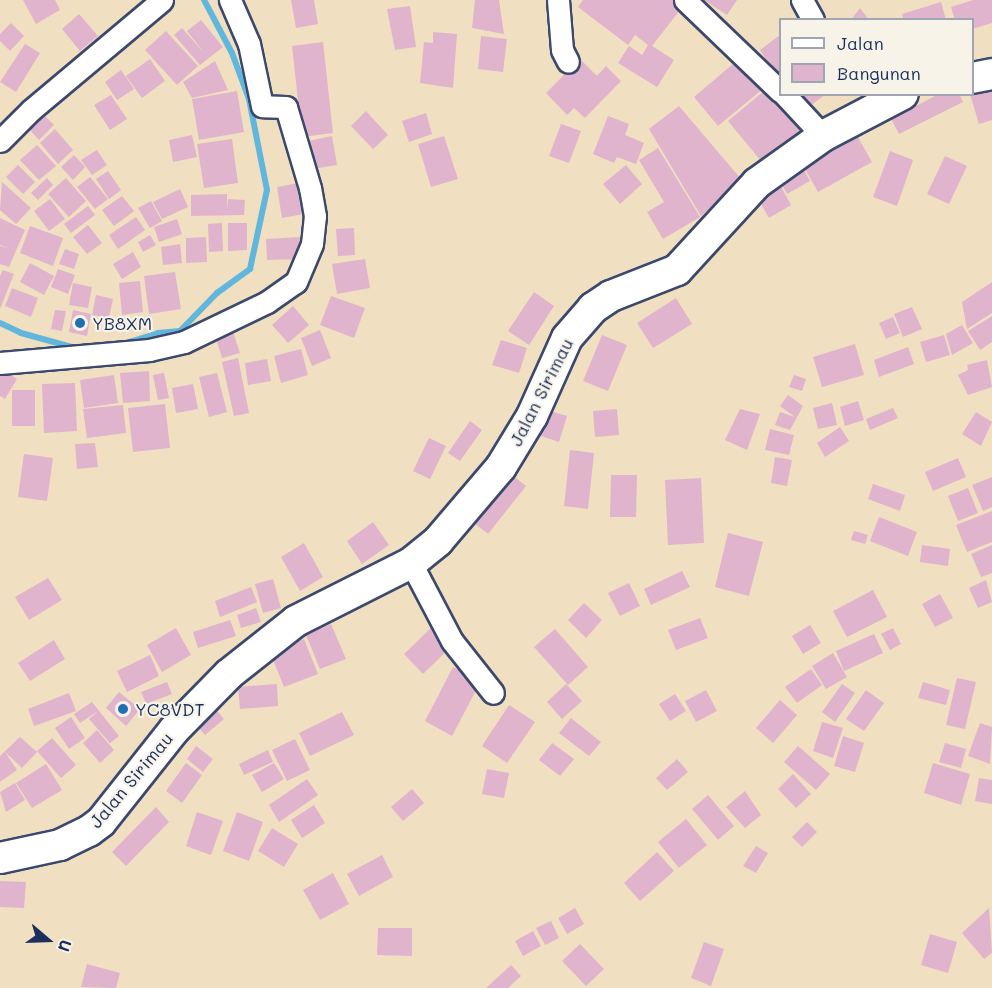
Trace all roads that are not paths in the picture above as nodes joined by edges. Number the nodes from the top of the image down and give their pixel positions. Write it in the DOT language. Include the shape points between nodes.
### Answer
graph roads {
  1 [pos="162,0"];
  2 [pos="230,0"];
  3 [pos="558,0"];
  4 [pos="685,0"];
  5 [pos="802,0"];
  6 [pos="812,18"];
  7 [pos="568,62"];
  8 [pos="992,74"];
  9 [pos="974,78"];
  10 [pos="779,90"];
  11 [pos="786,96"];
  12 [pos="892,96"];
  13 [pos="866,101"];
  14 [pos="823,136"];
  15 [pos="0,141"];
  16 [pos="0,363"];
  17 [pos="411,563"];
  18 [pos="493,693"];
  19 [pos="0,858"];
  1 -- 15 [label="street" via="31,110"];
  2 -- 16 [label="street" via="249,44 262,106 286,107 310,188 315,216 312,244 296,282 267,302 184,342 149,350"];
  3 -- 7 [label="street" via="562,50"];
  4 -- 10 [label="street"];
  5 -- 6 [label="street"];
  8 -- 9 [label="main road"];
  11 -- 14 [label="street"];
  12 -- 13 [label="main road, Jalan Sirimau"];
  13 -- 14 [label="main road, Jalan Sirimau"];
  14 -- 17 [label="main road, Jalan Sirimau" via="756,183 677,270 611,296 593,308 567,338 544,393 501,467 456,522"];
  17 -- 18 [label="street" via="452,640"];
  17 -- 19 [label="main road, Jalan Sirimau" via="296,621 229,674 174,730 101,822 89,831 60,845"];
}
